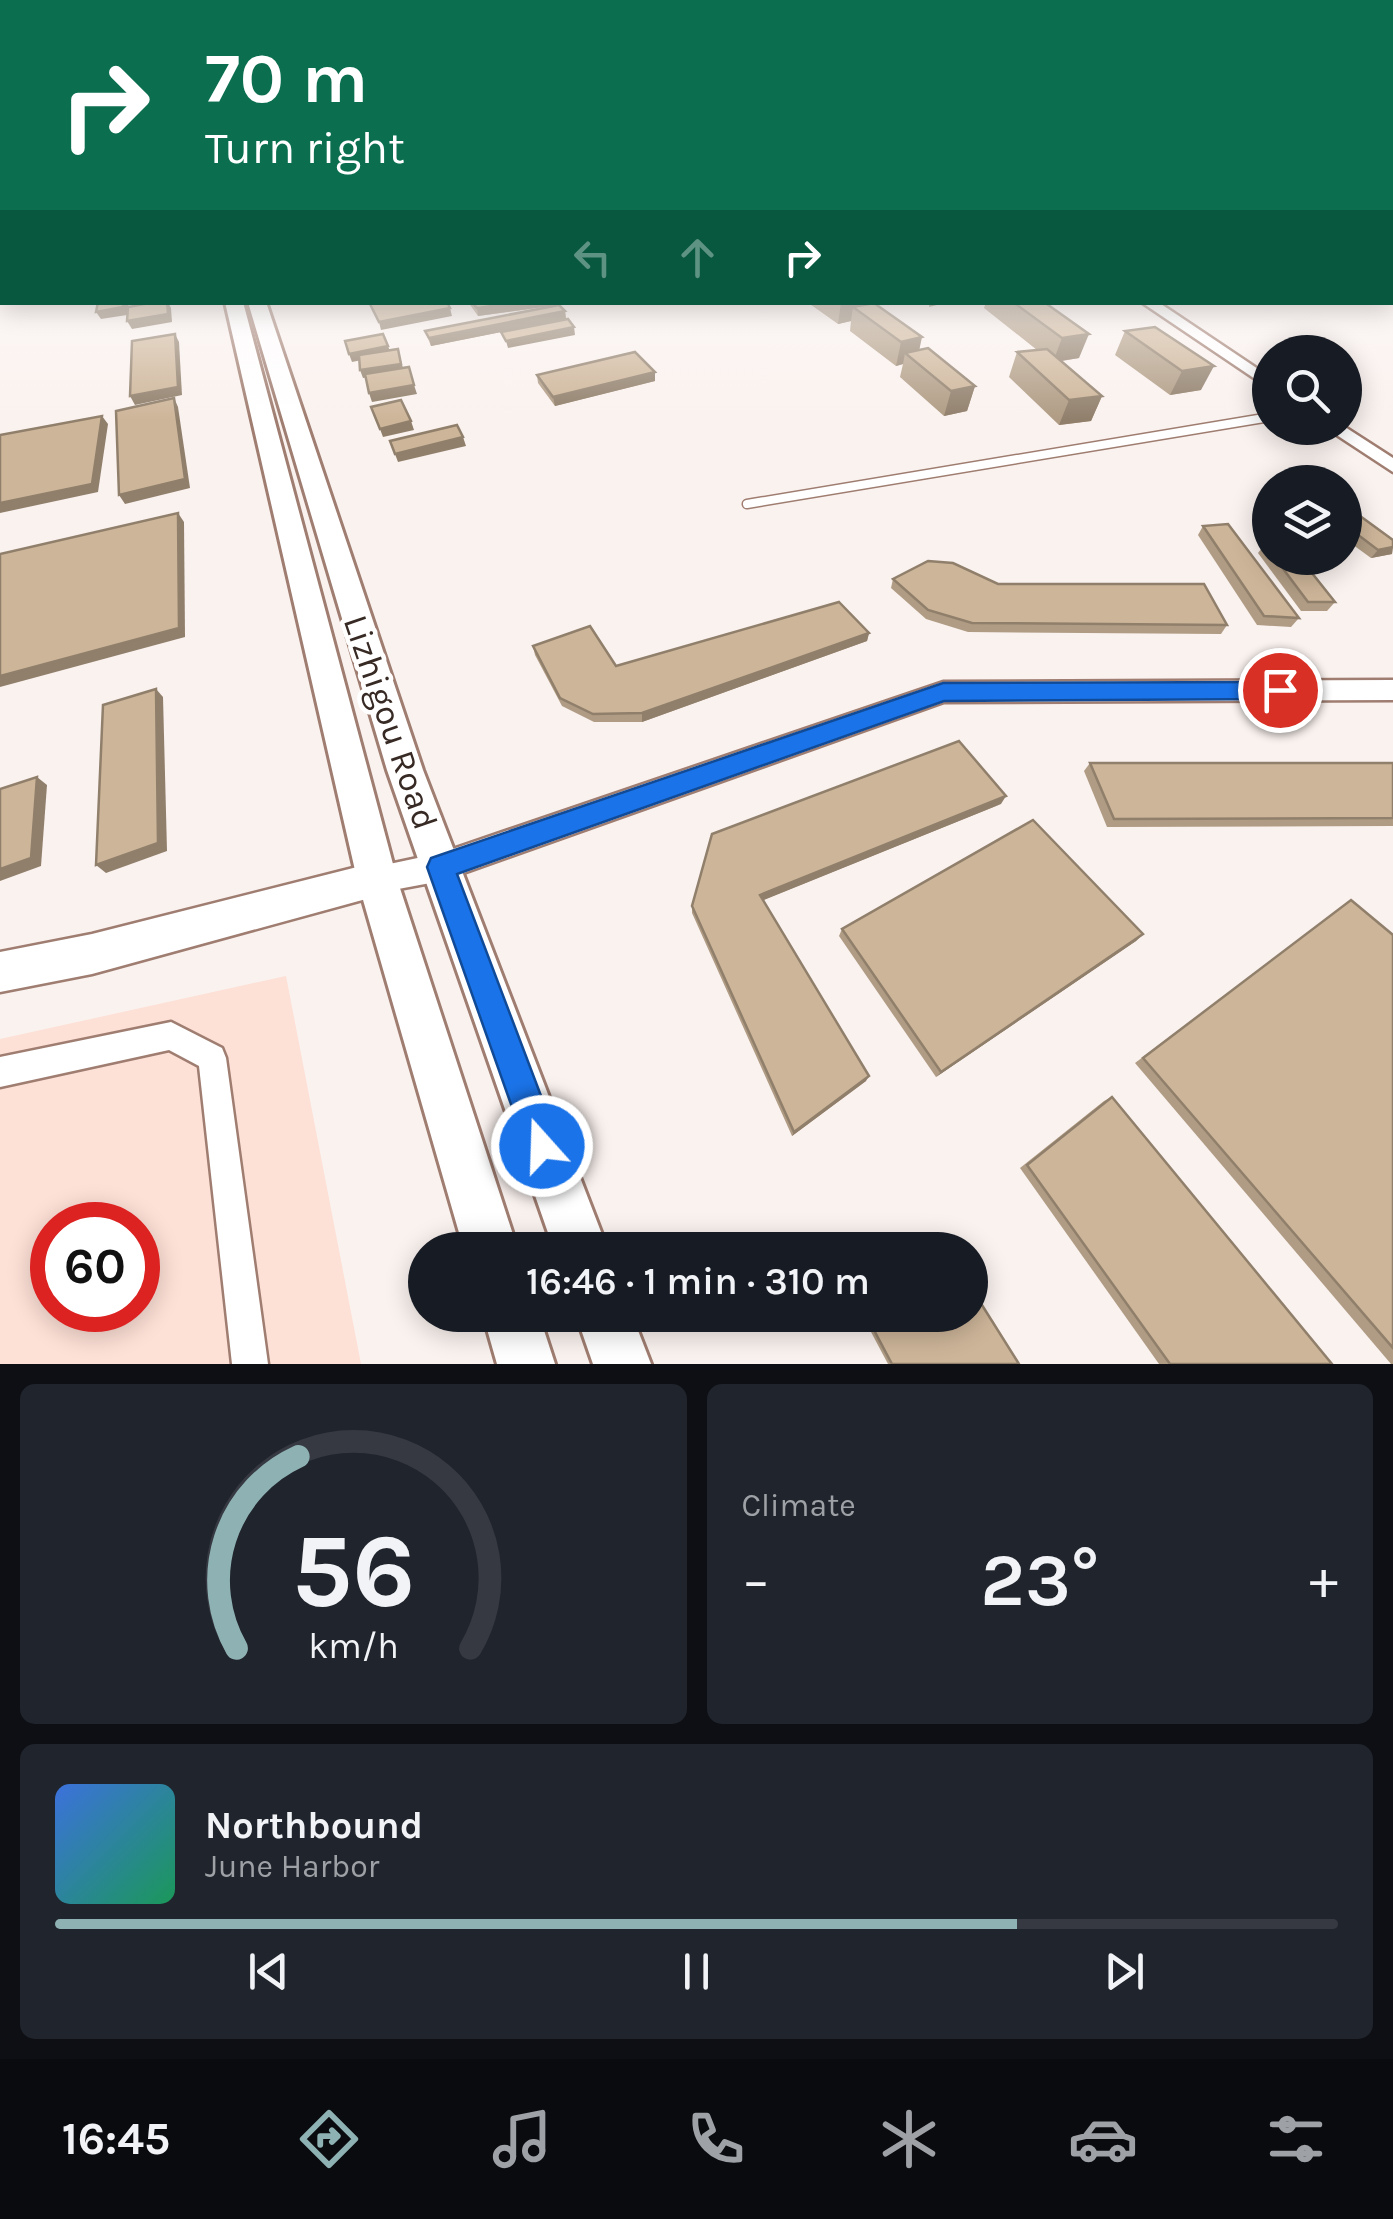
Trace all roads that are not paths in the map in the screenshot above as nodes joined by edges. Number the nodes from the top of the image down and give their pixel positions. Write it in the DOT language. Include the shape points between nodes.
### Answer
graph roads {
  1 [pos="235,305"];
  2 [pos="258,305"];
  3 [pos="1152,305"];
  4 [pos="1252,372"];
  5 [pos="1252,421"];
  6 [pos="1361,445"];
  7 [pos="1393,466"];
  8 [pos="747,504"];
  9 [pos="1393,690"];
  10 [pos="441,867"];
  11 [pos="377,879"];
  12 [pos="0,972"];
  13 [pos="0,1072"];
  14 [pos="485,1232"];
  15 [pos="574,1232"];
  16 [pos="516,1332"];
  17 [pos="610,1332"];
  18 [pos="250,1364"];
  19 [pos="526,1364"];
  20 [pos="622,1364"];
  1 -- 11 [label="main road, Lizhigou Road"];
  2 -- 10 [label="main road, Lizhigou Road"];
  3 -- 4 [label="street"];
  5 -- 8 [label="lane"];
  6 -- 7 [label="street"];
  9 -- 10 [label="street" via="943,692"];
  10 -- 11 [label="street"];
  10 -- 15 [label="main road, Lizhigou Road"];
  11 -- 12 [label="main road"];
  11 -- 14 [label="main road, Lizhigou Road"];
  13 -- 18 [label="street" via="170,1036 212,1058"];
  16 -- 19 [label="main road"];
  17 -- 20 [label="main road"];
}
